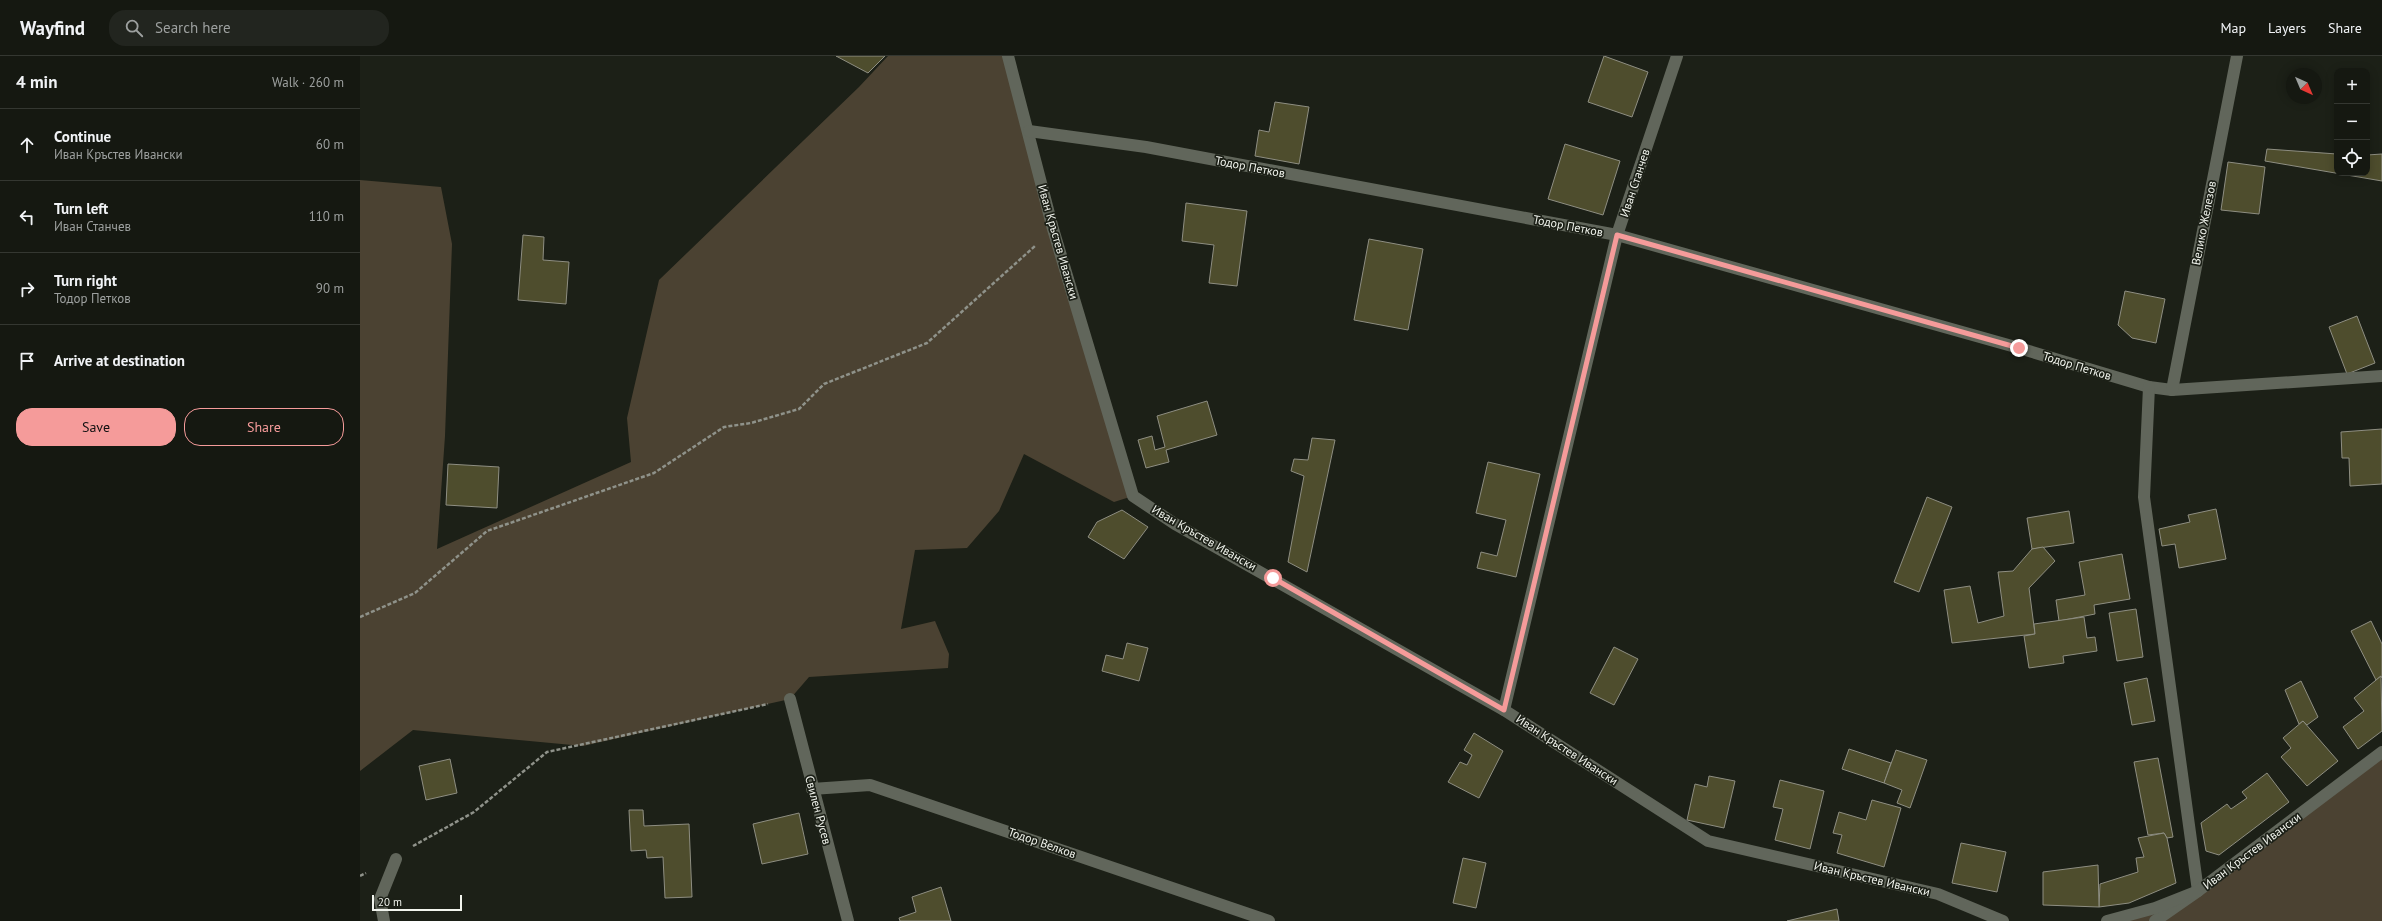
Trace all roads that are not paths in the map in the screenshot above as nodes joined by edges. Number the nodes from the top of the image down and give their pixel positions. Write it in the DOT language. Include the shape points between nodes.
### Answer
graph roads {
  1 [pos="1008,56"];
  2 [pos="1677,56"];
  3 [pos="2237,56"];
  4 [pos="1029,131"];
  5 [pos="1617,235"];
  6 [pos="2382,376"];
  7 [pos="2149,387"];
  8 [pos="2172,390"];
  9 [pos="790,699"];
  10 [pos="1504,710"];
  11 [pos="2382,752"];
  12 [pos="812,788"];
  13 [pos="396,859"];
  14 [pos="2198,891"];
  15 [pos="384,921"];
  16 [pos="848,921"];
  17 [pos="1268,921"];
  18 [pos="2003,921"];
  19 [pos="2107,921"];
  20 [pos="2154,921"];
  1 -- 4 [label="street, Иван Кръстев Ивански"];
  2 -- 5 [label="street, Иван Станчев"];
  3 -- 8 [label="street, Велико Железов"];
  4 -- 5 [label="street, Тодор Петков" via="1146,147"];
  4 -- 10 [label="street, Иван Кръстев Ивански" via="1053,229 1133,496 1175,524"];
  5 -- 7 [label="street, Тодор Петков"];
  5 -- 10 [label="street, Иван Станчев"];
  6 -- 8 [label="street, Тодор Петков"];
  7 -- 8 [label="street, Тодор Петков"];
  7 -- 14 [label="street" via="2144,497"];
  9 -- 12 [label="street, Свилен Русев"];
  10 -- 18 [label="street, Иван Кръстев Ивански" via="1708,841 1938,894"];
  11 -- 14 [label="street, Иван Кръстев Ивански"];
  12 -- 16 [label="street, Свилен Русев"];
  12 -- 17 [label="street, Тодор Велков" via="870,784"];
  13 -- 15 [label="street" via="380,899"];
  14 -- 19 [label="street, Иван Кръстев Ивански" via="2155,908"];
  14 -- 20 [label="street"];
}
